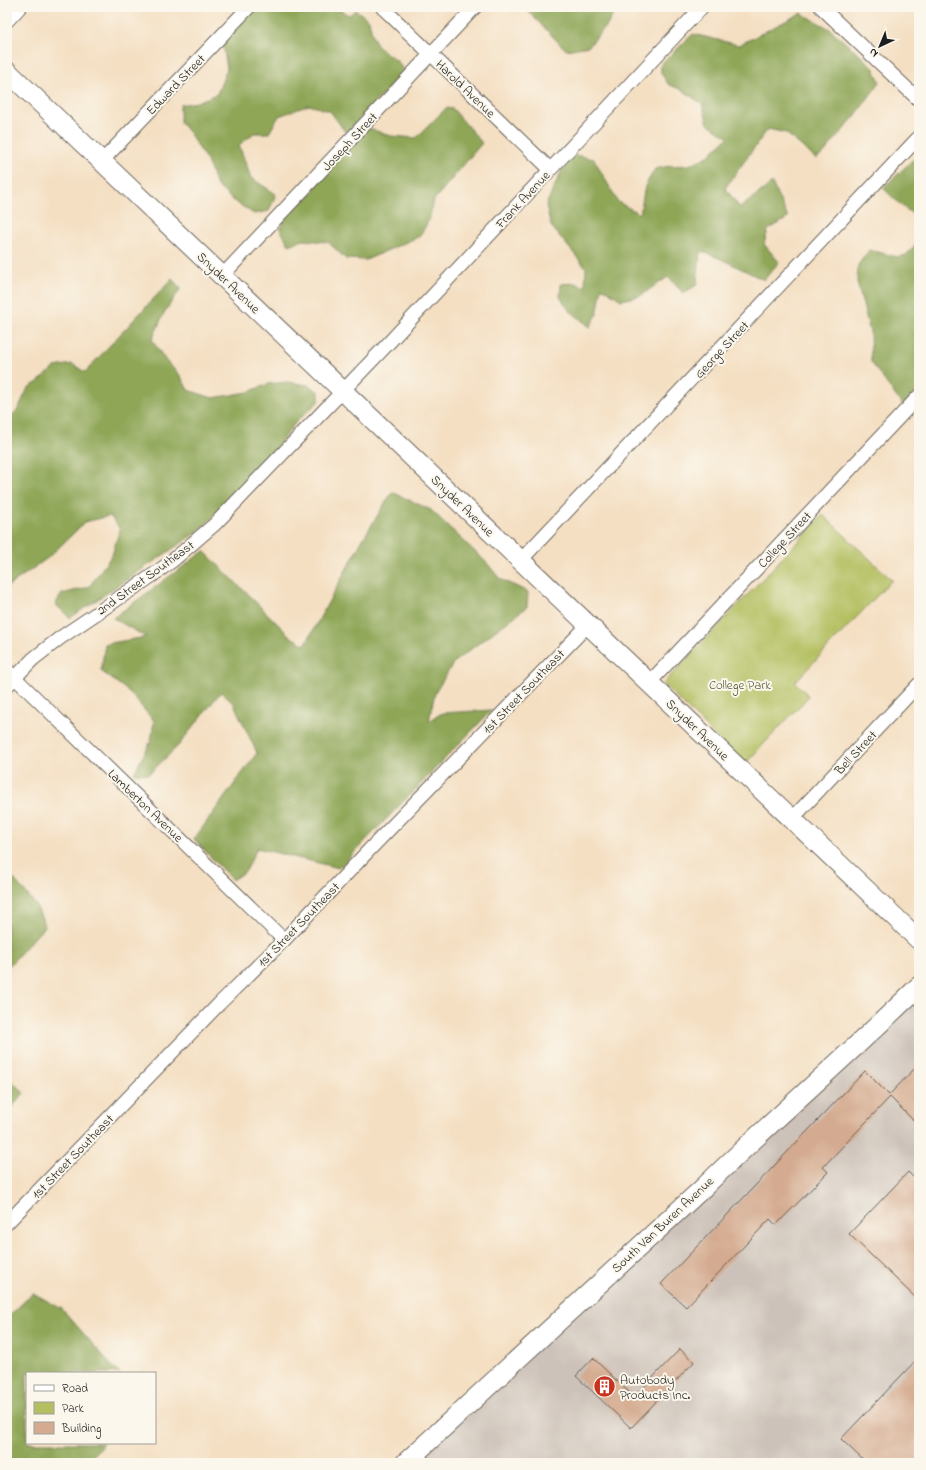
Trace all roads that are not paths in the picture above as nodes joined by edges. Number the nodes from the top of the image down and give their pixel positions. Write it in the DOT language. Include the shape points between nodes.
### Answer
graph roads {
  1 [pos="20,7"];
  2 [pos="248,7"];
  3 [pos="382,7"];
  4 [pos="475,7"];
  5 [pos="702,7"];
  6 [pos="821,7"];
  7 [pos="7,21"];
  8 [pos="431,54"];
  9 [pos="7,71"];
  10 [pos="919,100"];
  11 [pos="919,136"];
  12 [pos="102,161"];
  13 [pos="550,169"];
  14 [pos="222,276"];
  15 [pos="343,391"];
  16 [pos="919,396"];
  17 [pos="521,560"];
  18 [pos="588,624"];
  19 [pos="10,678"];
  20 [pos="650,682"];
  21 [pos="919,684"];
  22 [pos="792,819"];
  23 [pos="284,940"];
  24 [pos="919,940"];
  25 [pos="919,986"];
  26 [pos="7,1223"];
  27 [pos="415,1460"];
  1 -- 7 [label="street"];
  2 -- 12 [label="street, Edward Street"];
  3 -- 8 [label="street, Harold Avenue"];
  4 -- 8 [label="street, Joseph Street"];
  5 -- 13 [label="street, Frank Avenue"];
  6 -- 10 [label="street"];
  8 -- 13 [label="street, Harold Avenue"];
  8 -- 14 [label="street, Joseph Street"];
  9 -- 12 [label="main road, Snyder Avenue"];
  11 -- 17 [label="street, George Street"];
  12 -- 14 [label="main road, Snyder Avenue"];
  13 -- 15 [label="street, Frank Avenue"];
  14 -- 15 [label="main road, Snyder Avenue"];
  15 -- 17 [label="main road, Snyder Avenue"];
  15 -- 19 [label="street, 2nd Street Southeast" via="198,539 154,575 60,638"];
  16 -- 20 [label="street, College Street"];
  17 -- 18 [label="main road, Snyder Avenue"];
  18 -- 20 [label="main road, Snyder Avenue"];
  18 -- 23 [label="street, 1st Street Southeast"];
  19 -- 23 [label="street, Lamberton Avenue"];
  20 -- 22 [label="main road, Snyder Avenue"];
  21 -- 22 [label="street, Bell Street"];
  22 -- 24 [label="main road, Snyder Avenue"];
  23 -- 26 [label="street, 1st Street Southeast"];
  25 -- 27 [label="main road, South Van Buren Avenue" via="617,1266"];
}
